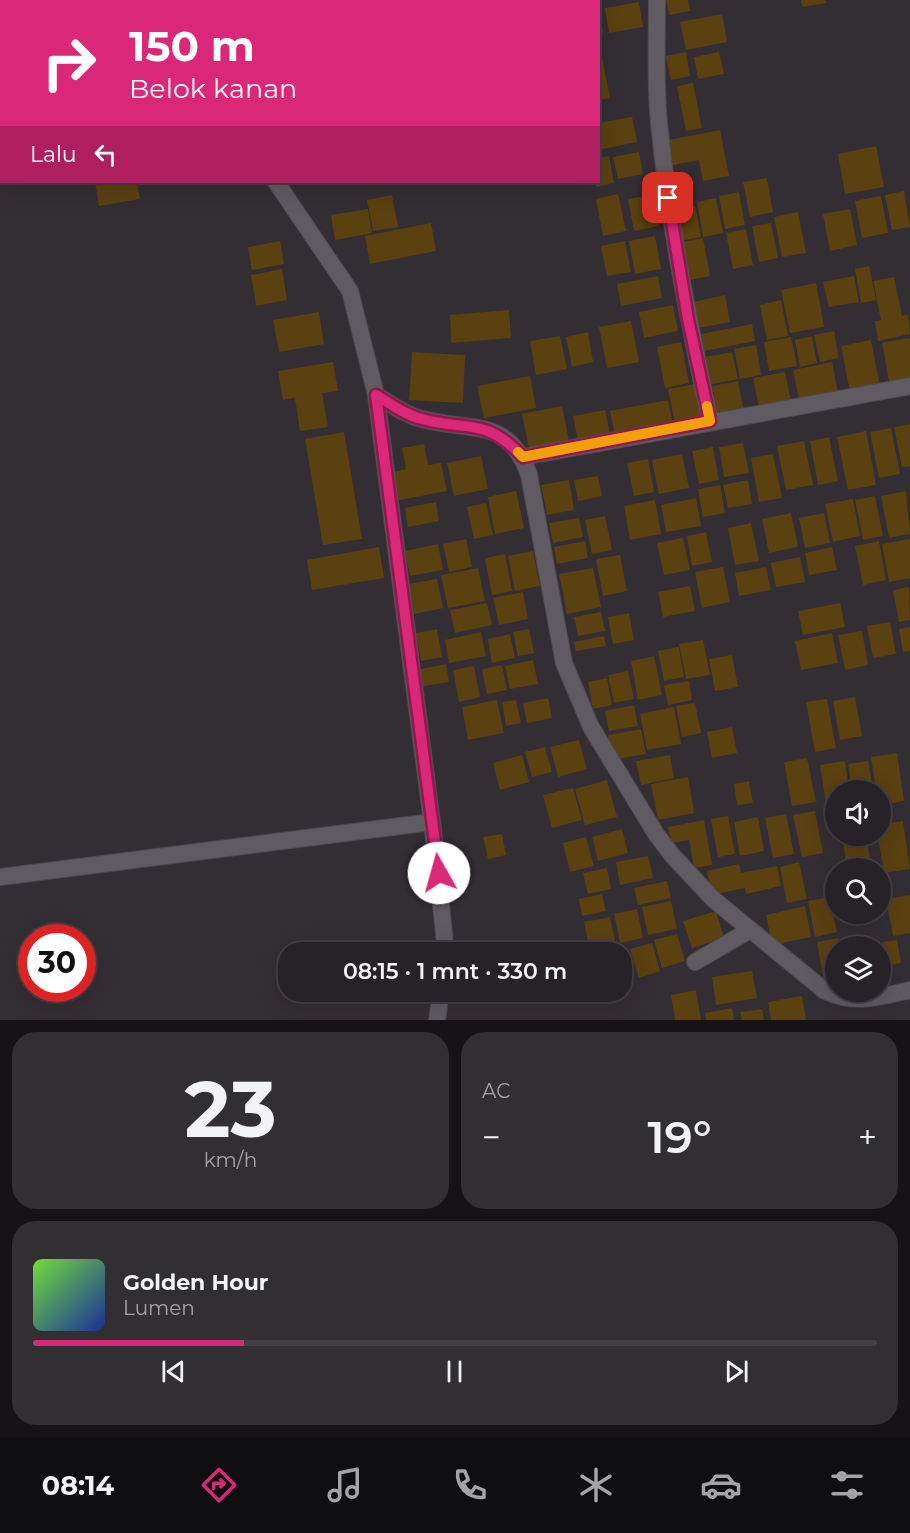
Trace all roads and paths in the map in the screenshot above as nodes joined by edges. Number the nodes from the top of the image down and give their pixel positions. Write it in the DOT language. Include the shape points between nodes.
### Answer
graph roads {
  1 [pos="657,0"];
  2 [pos="277,183"];
  3 [pos="910,386"];
  4 [pos="376,395"];
  5 [pos="710,421"];
  6 [pos="523,457"];
  7 [pos="432,821"];
  8 [pos="0,877"];
  9 [pos="750,930"];
  10 [pos="445,942"];
  11 [pos="695,962"];
  12 [pos="910,990"];
  13 [pos="439,1002"];
  14 [pos="436,1020"];
  1 -- 5 [label="street" via="657,108 667,191"];
  2 -- 4 [label="street" via="350,291"];
  3 -- 5 [label="street"];
  4 -- 6 [label="street" via="410,416 483,428 507,441"];
  4 -- 7 [label="street"];
  5 -- 6 [label="street"];
  6 -- 9 [label="street" via="530,475 564,663 591,727 672,855 713,899"];
  7 -- 8 [label="street"];
  7 -- 10 [label="street"];
  9 -- 11 [label="street"];
  9 -- 12 [label="street" via="825,992 843,999 873,998"];
  13 -- 14 [label="street"];
}
